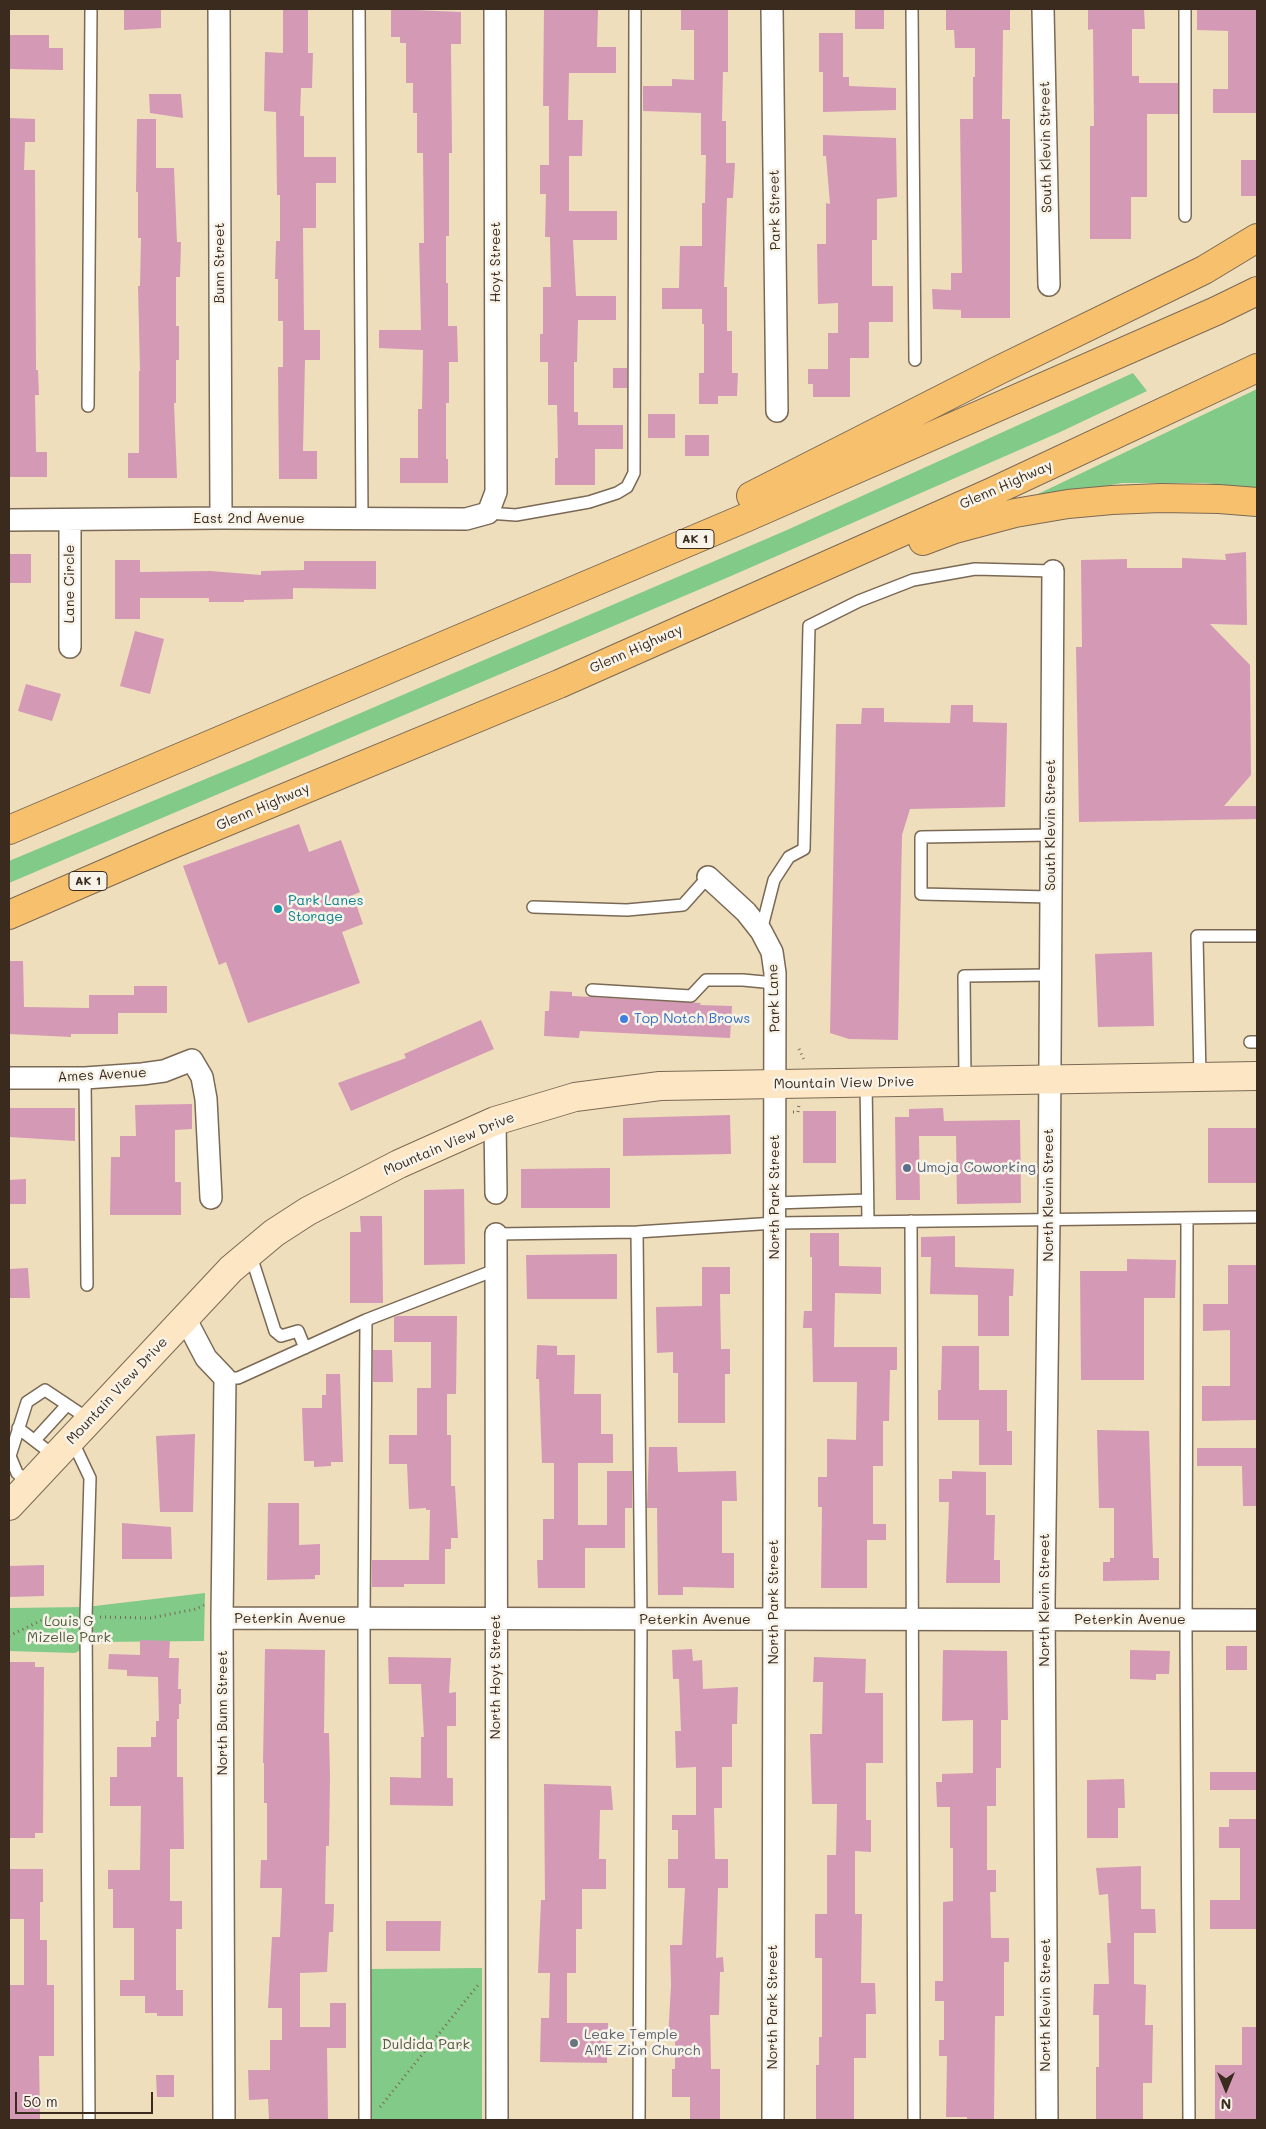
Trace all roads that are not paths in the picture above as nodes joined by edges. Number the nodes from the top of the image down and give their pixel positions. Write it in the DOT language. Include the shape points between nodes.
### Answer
graph roads {
  1 [pos="91,9"];
  2 [pos="219,9"];
  3 [pos="359,9"];
  4 [pos="496,9"];
  5 [pos="635,9"];
  6 [pos="772,9"];
  7 [pos="912,9"];
  8 [pos="1043,9"];
  9 [pos="1185,9"];
  10 [pos="1185,216"];
  11 [pos="1257,238"];
  12 [pos="1049,285"];
  13 [pos="1257,291"];
  14 [pos="915,360"];
  15 [pos="1257,368"];
  16 [pos="88,406"];
  17 [pos="777,411"];
  18 [pos="1257,502"];
  19 [pos="488,513"];
  20 [pos="221,518"];
  21 [pos="362,519"];
  22 [pos="9,520"];
  23 [pos="70,521"];
  24 [pos="1052,571"];
  25 [pos="592,582"];
  26 [pos="70,647"];
  27 [pos="559,684"];
  28 [pos="9,830"];
  29 [pos="1051,835"];
  30 [pos="708,877"];
  31 [pos="1050,896"];
  32 [pos="533,907"];
  33 [pos="9,915"];
  34 [pos="762,931"];
  35 [pos="1257,936"];
  36 [pos="1050,975"];
  37 [pos="775,985"];
  38 [pos="592,990"];
  39 [pos="1257,1076"];
  40 [pos="1200,1077"];
  41 [pos="9,1078"];
  42 [pos="85,1078"];
  43 [pos="1049,1080"];
  44 [pos="964,1081"];
  45 [pos="866,1082"];
  46 [pos="775,1083"];
  47 [pos="495,1122"];
  48 [pos="496,1193"];
  49 [pos="210,1198"];
  50 [pos="867,1200"];
  51 [pos="774,1213"];
  52 [pos="1257,1216"];
  53 [pos="1188,1218"];
  54 [pos="1049,1220"];
  55 [pos="911,1221"];
  56 [pos="868,1222"];
  57 [pos="637,1232"];
  58 [pos="496,1234"];
  59 [pos="250,1253"];
  60 [pos="495,1270"];
  61 [pos="87,1285"];
  62 [pos="185,1318"];
  63 [pos="366,1320"];
  64 [pos="305,1348"];
  65 [pos="225,1378"];
  66 [pos="67,1405"];
  67 [pos="90,1420"];
  68 [pos="18,1428"];
  69 [pos="54,1445"];
  70 [pos="30,1484"];
  71 [pos="9,1506"];
  72 [pos="222,1609"];
  73 [pos="364,1620"];
  74 [pos="496,1620"];
  75 [pos="641,1620"];
  76 [pos="774,1620"];
  77 [pos="912,1620"];
  78 [pos="1044,1620"];
  79 [pos="1186,1620"];
  80 [pos="1257,1620"];
  81 [pos="89,2120"];
  82 [pos="224,2120"];
  83 [pos="365,2120"];
  84 [pos="497,2120"];
  85 [pos="639,2120"];
  86 [pos="773,2120"];
  87 [pos="914,2120"];
  88 [pos="1047,2120"];
  89 [pos="1189,2120"];
  1 -- 16 [label="lane"];
  2 -- 20 [label="street, Bunn Street"];
  3 -- 21 [label="lane"];
  4 -- 19 [label="street, Hoyt Street" via="496,492"];
  5 -- 19 [label="lane" via="634,473 627,487 589,502 516,515"];
  6 -- 17 [label="street, Park Street"];
  7 -- 14 [label="lane"];
  8 -- 12 [label="street, South Klevin Street"];
  9 -- 10 [label="lane"];
  11 -- 25 [label="highway" via="1204,270 736,504"];
  13 -- 25 [label="highway, AK 1"];
  15 -- 27 [label="highway, Glenn Highway / AK 1" via="992,492"];
  18 -- 27 [label="highway" via="1112,500 1050,507 954,528 813,587"];
  19 -- 21 [label="street, East 2nd Avenue" via="466,519"];
  20 -- 21 [label="street, East 2nd Avenue"];
  20 -- 23 [label="street, East 2nd Avenue"];
  22 -- 23 [label="street, East 2nd Avenue"];
  23 -- 26 [label="street, Lane Circle"];
  24 -- 29 [label="street, South Klevin Street"];
  24 -- 34 [label="lane" via="975,569 913,580 859,601 809,626 804,849 789,857 774,880"];
  25 -- 28 [label="highway, AK 1"];
  27 -- 33 [label="highway, Glenn Highway / AK 1"];
  29 -- 31 [label="street, South Klevin Street"];
  29 -- 31 [label="lane" via="921,837 921,894"];
  30 -- 32 [label="lane" via="684,905 627,910"];
  30 -- 34 [label="street, Park Lane"];
  31 -- 36 [label="street, South Klevin Street"];
  34 -- 37 [label="street, Park Lane" via="772,952"];
  35 -- 40 [label="lane" via="1197,936"];
  36 -- 43 [label="street, South Klevin Street"];
  36 -- 44 [label="lane" via="964,976"];
  37 -- 38 [label="lane" via="743,980 706,980 691,996"];
  37 -- 46 [label="street, Park Lane"];
  39 -- 40 [label="street, Mountain View Drive"];
  40 -- 43 [label="street, Mountain View Drive"];
  41 -- 42 [label="street, Ames Avenue"];
  42 -- 49 [label="street, Ames Avenue" via="164,1071 192,1060 202,1077 206,1099"];
  42 -- 61 [label="lane"];
  43 -- 44 [label="street, Mountain View Drive"];
  43 -- 54 [label="street, North Klevin Street"];
  44 -- 45 [label="street, Mountain View Drive"];
  45 -- 46 [label="street, Mountain View Drive"];
  45 -- 50 [label="lane"];
  46 -- 47 [label="street, Mountain View Drive" via="660,1086 575,1097"];
  46 -- 51 [label="street, North Park Street"];
  47 -- 48 [label="street"];
  47 -- 59 [label="street, Mountain View Drive" via="400,1164 308,1211"];
  50 -- 51 [label="lane"];
  50 -- 56 [label="lane"];
  51 -- 56 [label="lane"];
  51 -- 57 [label="lane"];
  51 -- 76 [label="street, North Park Street"];
  52 -- 53 [label="lane"];
  53 -- 54 [label="lane"];
  53 -- 79 [label="lane"];
  54 -- 55 [label="lane"];
  54 -- 78 [label="street, North Klevin Street"];
  55 -- 56 [label="lane"];
  55 -- 77 [label="lane"];
  57 -- 58 [label="lane"];
  57 -- 75 [label="lane"];
  58 -- 60 [label="street, North Hoyt Street"];
  59 -- 62 [label="street, Mountain View Drive"];
  59 -- 64 [label="lane" via="275,1332 281,1336 298,1331"];
  60 -- 63 [label="lane"];
  60 -- 74 [label="street, North Hoyt Street"];
  62 -- 65 [label="street" via="206,1358"];
  62 -- 67 [label="street, Mountain View Drive"];
  63 -- 64 [label="lane"];
  63 -- 73 [label="lane"];
  64 -- 65 [label="lane" via="238,1378"];
  65 -- 72 [label="street, North Bunn Street"];
  66 -- 67 [label="lane"];
  66 -- 68 [label="lane" via="46,1390 27,1402"];
  66 -- 69 [label="lane"];
  67 -- 69 [label="street, Mountain View Drive"];
  68 -- 69 [label="lane"];
  68 -- 70 [label="lane" via="10,1456 17,1473"];
  69 -- 70 [label="street, Mountain View Drive"];
  69 -- 81 [label="lane" via="90,1478 86,1616"];
  70 -- 71 [label="street, Mountain View Drive"];
  72 -- 73 [label="street, Peterkin Avenue"];
  72 -- 82 [label="street, North Bunn Street"];
  73 -- 74 [label="street, Peterkin Avenue"];
  73 -- 83 [label="lane"];
  74 -- 75 [label="street, Peterkin Avenue"];
  74 -- 84 [label="street, North Hoyt Street"];
  75 -- 76 [label="street, Peterkin Avenue"];
  75 -- 85 [label="lane"];
  76 -- 77 [label="street, Peterkin Avenue"];
  76 -- 86 [label="street, North Park Street"];
  77 -- 78 [label="street, Peterkin Avenue"];
  77 -- 87 [label="lane"];
  78 -- 79 [label="street, Peterkin Avenue"];
  78 -- 88 [label="street, North Klevin Street"];
  79 -- 80 [label="street, Peterkin Avenue"];
  79 -- 89 [label="lane"];
}
